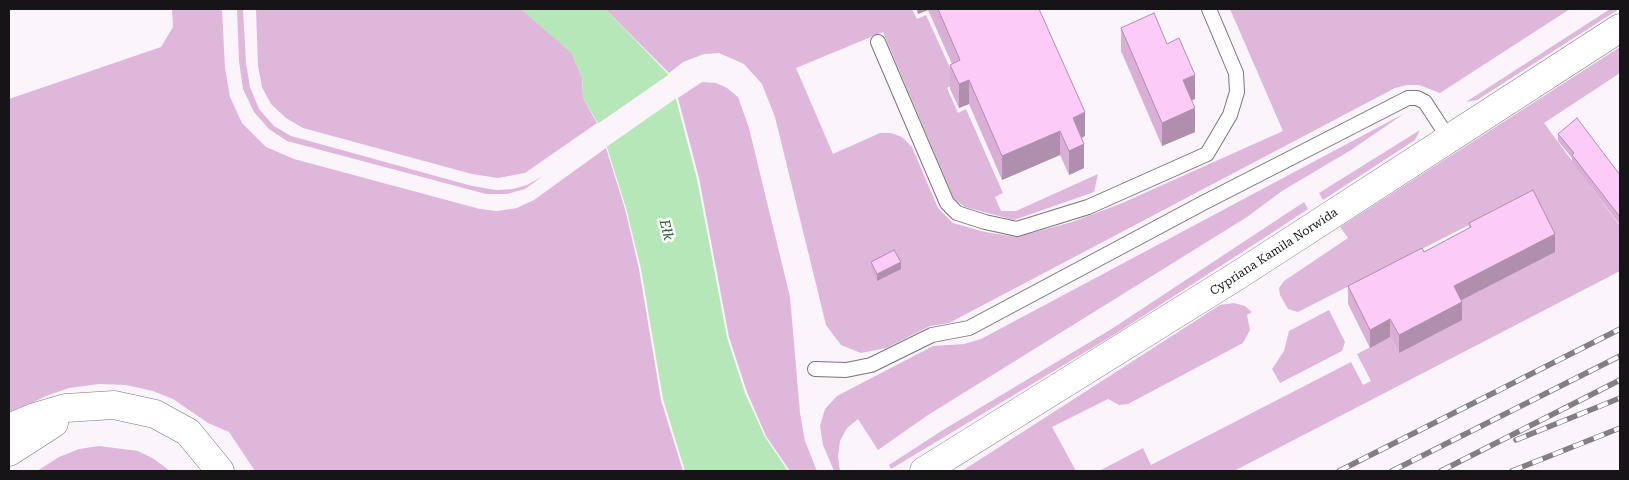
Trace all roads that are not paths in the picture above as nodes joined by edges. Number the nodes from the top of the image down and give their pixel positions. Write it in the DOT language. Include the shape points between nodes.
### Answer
graph roads {
  1 [pos="1209,9"];
  2 [pos="1620,28"];
  3 [pos="878,42"];
  4 [pos="1448,139"];
  5 [pos="815,369"];
  6 [pos="91,405"];
  7 [pos="9,428"];
  8 [pos="9,452"];
  9 [pos="220,471"];
  10 [pos="924,471"];
  1 -- 3 [label="lane" via="1236,73 1237,92 1230,115 1207,154 1088,207 1017,229 957,213 947,203"];
  2 -- 4 [label="street, Cypriana Kamila Norwida"];
  4 -- 5 [label="lane" via="1425,102 1408,98 970,328 932,335 872,365 846,370"];
  4 -- 10 [label="street, Cypriana Kamila Norwida" via="1240,274"];
  6 -- 7 [label="street" via="42,415"];
  6 -- 8 [label="street" via="65,416"];
  6 -- 9 [label="street" via="114,405 155,414 188,432"];
}
